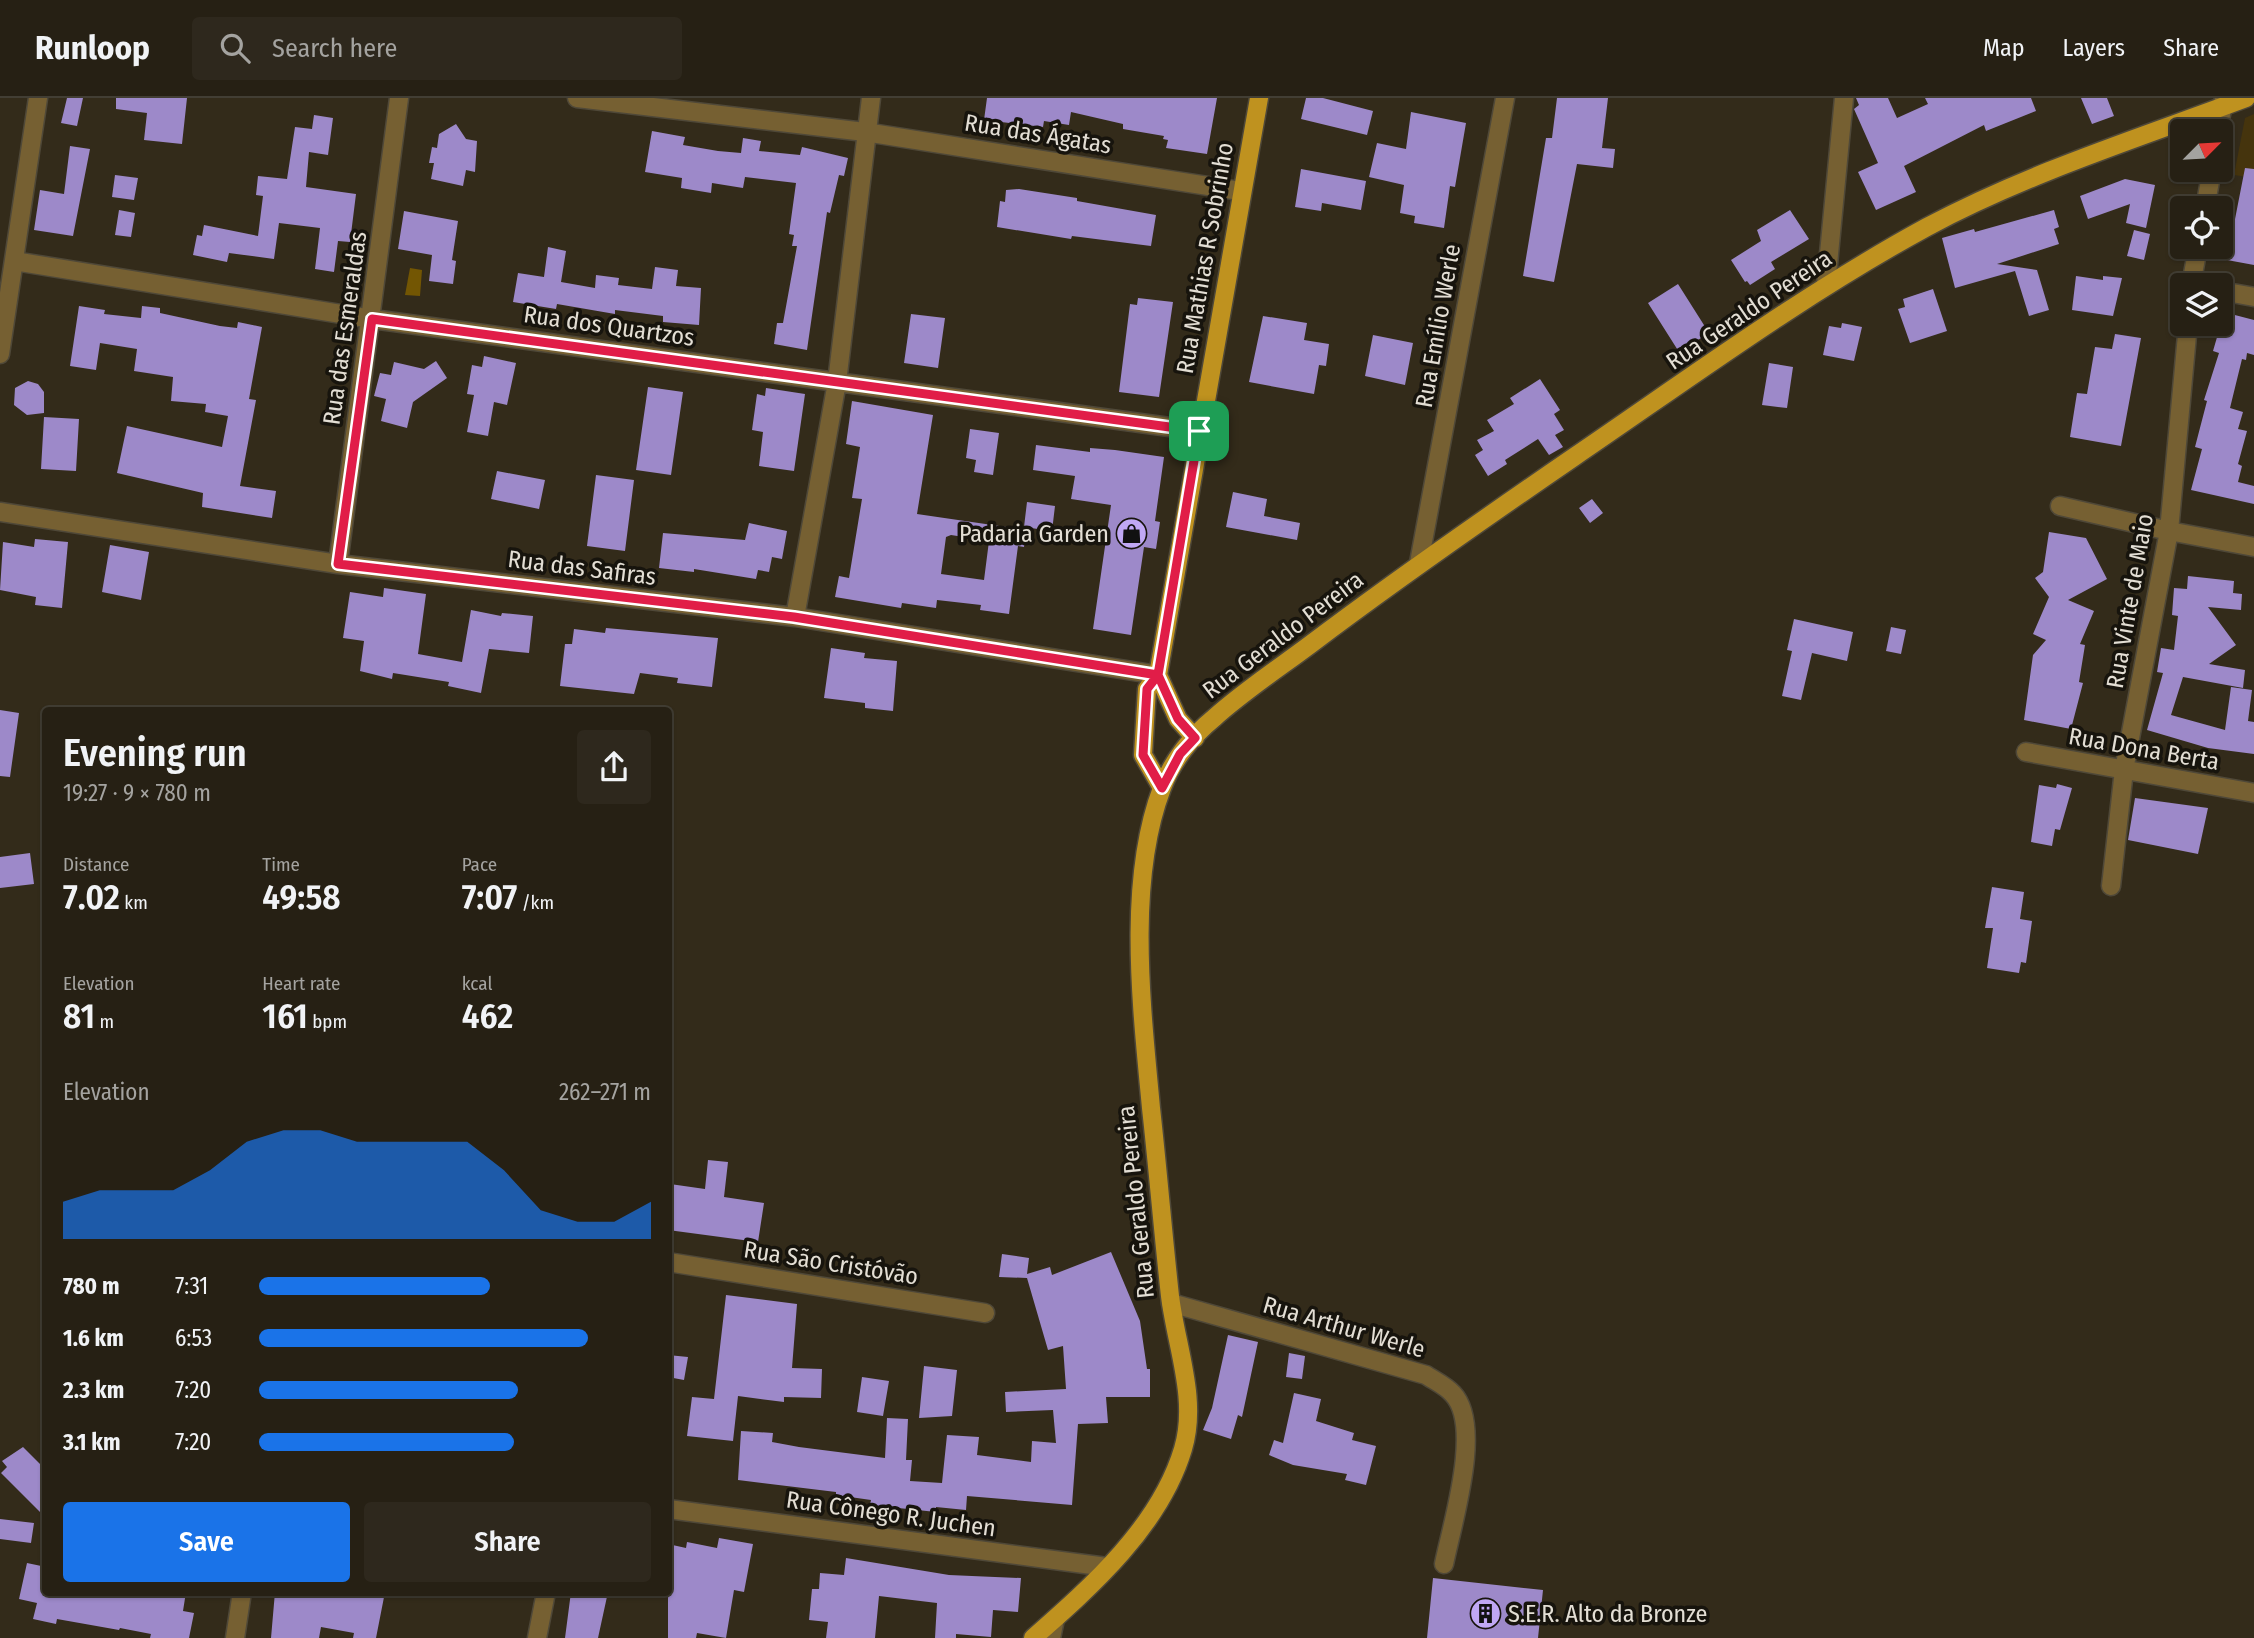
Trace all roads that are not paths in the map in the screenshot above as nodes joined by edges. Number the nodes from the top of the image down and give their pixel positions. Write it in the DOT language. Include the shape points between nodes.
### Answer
graph roads {
  1 [pos="38,98"];
  2 [pos="399,98"];
  3 [pos="578,98"];
  4 [pos="871,98"];
  5 [pos="1259,98"];
  6 [pos="1505,98"];
  7 [pos="1844,98"];
  8 [pos="2246,98"];
  9 [pos="2223,102"];
  10 [pos="865,132"];
  11 [pos="1240,191"];
  12 [pos="14,261"];
  13 [pos="1826,285"];
  14 [pos="2233,293"];
  15 [pos="2254,297"];
  16 [pos="372,319"];
  17 [pos="2187,336"];
  18 [pos="0,354"];
  19 [pos="837,382"];
  20 [pos="1199,431"];
  21 [pos="2060,506"];
  22 [pos="0,512"];
  23 [pos="2169,531"];
  24 [pos="2254,547"];
  25 [pos="1419,563"];
  26 [pos="338,564"];
  27 [pos="794,617"];
  28 [pos="1158,675"];
  29 [pos="1195,738"];
  30 [pos="2026,752"];
  31 [pos="2124,770"];
  32 [pos="1162,788"];
  33 [pos="2254,793"];
  34 [pos="2111,886"];
  35 [pos="672,1263"];
  36 [pos="1171,1303"];
  37 [pos="985,1313"];
  38 [pos="672,1510"];
  39 [pos="1444,1564"];
  40 [pos="1107,1567"];
  41 [pos="241,1596"];
  42 [pos="545,1596"];
  43 [pos="1055,1619"];
  44 [pos="235,1638"];
  45 [pos="537,1638"];
  46 [pos="1033,1638"];
  47 [pos="1051,1638"];
  1 -- 12 [label="street"];
  2 -- 16 [label="street, Rua das Esmeraldas"];
  3 -- 10 [label="street, Rua das Ágatas"];
  4 -- 10 [label="street"];
  5 -- 11 [label="main road, Rua Mathias R Sobrinho"];
  6 -- 25 [label="street, Rua Emílio Werle"];
  7 -- 13 [label="street"];
  8 -- 9 [label="main road, Rua Geraldo Pereira"];
  9 -- 13 [label="main road, Rua Geraldo Pereira" via="2035,177 1931,225"];
  10 -- 11 [label="street, Rua das Ágatas"];
  10 -- 19 [label="street"];
  11 -- 20 [label="main road, Rua Mathias R Sobrinho"];
  12 -- 16 [label="street, Rua dos Quartzos"];
  12 -- 18 [label="street"];
  13 -- 25 [label="main road, Rua Geraldo Pereira"];
  14 -- 15 [label="street"];
  16 -- 19 [label="street, Rua dos Quartzos"];
  16 -- 26 [label="street, Rua das Esmeraldas"];
  17 -- 23 [label="street, Rua Vinte de Maio"];
  19 -- 20 [label="street, Rua dos Quartzos"];
  19 -- 27 [label="street"];
  20 -- 28 [label="main road, Rua Mathias R Sobrinho"];
  21 -- 23 [label="street"];
  22 -- 26 [label="street, Rua das Safiras"];
  23 -- 24 [label="street"];
  23 -- 31 [label="street, Rua Vinte de Maio"];
  25 -- 29 [label="main road, Rua Geraldo Pereira" via="1211,719"];
  26 -- 27 [label="street, Rua das Safiras"];
  27 -- 28 [label="street, Rua das Safiras"];
  28 -- 29 [label="main road" via="1178,719"];
  28 -- 32 [label="main road, Rua Mathias R Sobrinho" via="1147,689 1143,755"];
  29 -- 32 [label="main road, Rua Geraldo Pereira" via="1180,754"];
  30 -- 31 [label="street, Rua Dona Berta"];
  31 -- 33 [label="street, Rua Dona Berta"];
  31 -- 34 [label="street, Rua Vinte de Maio"];
  32 -- 36 [label="main road, Rua Geraldo Pereira" via="1145,868 1139,946"];
  35 -- 37 [label="street, Rua São Cristóvão"];
  36 -- 39 [label="street, Rua Arthur Werle" via="1426,1375 1454,1395 1466,1424 1465,1459"];
  36 -- 40 [label="main road, Rua Geraldo Pereira" via="1188,1395 1186,1442 1172,1480 1140,1530"];
  38 -- 40 [label="street, Rua Cônego R. Juchen"];
  40 -- 43 [label="main road, Rua Geraldo Pereira"];
  41 -- 44 [label="street"];
  42 -- 45 [label="street"];
  43 -- 46 [label="main road, Rua Geraldo Pereira"];
  43 -- 47 [label="street"];
}
